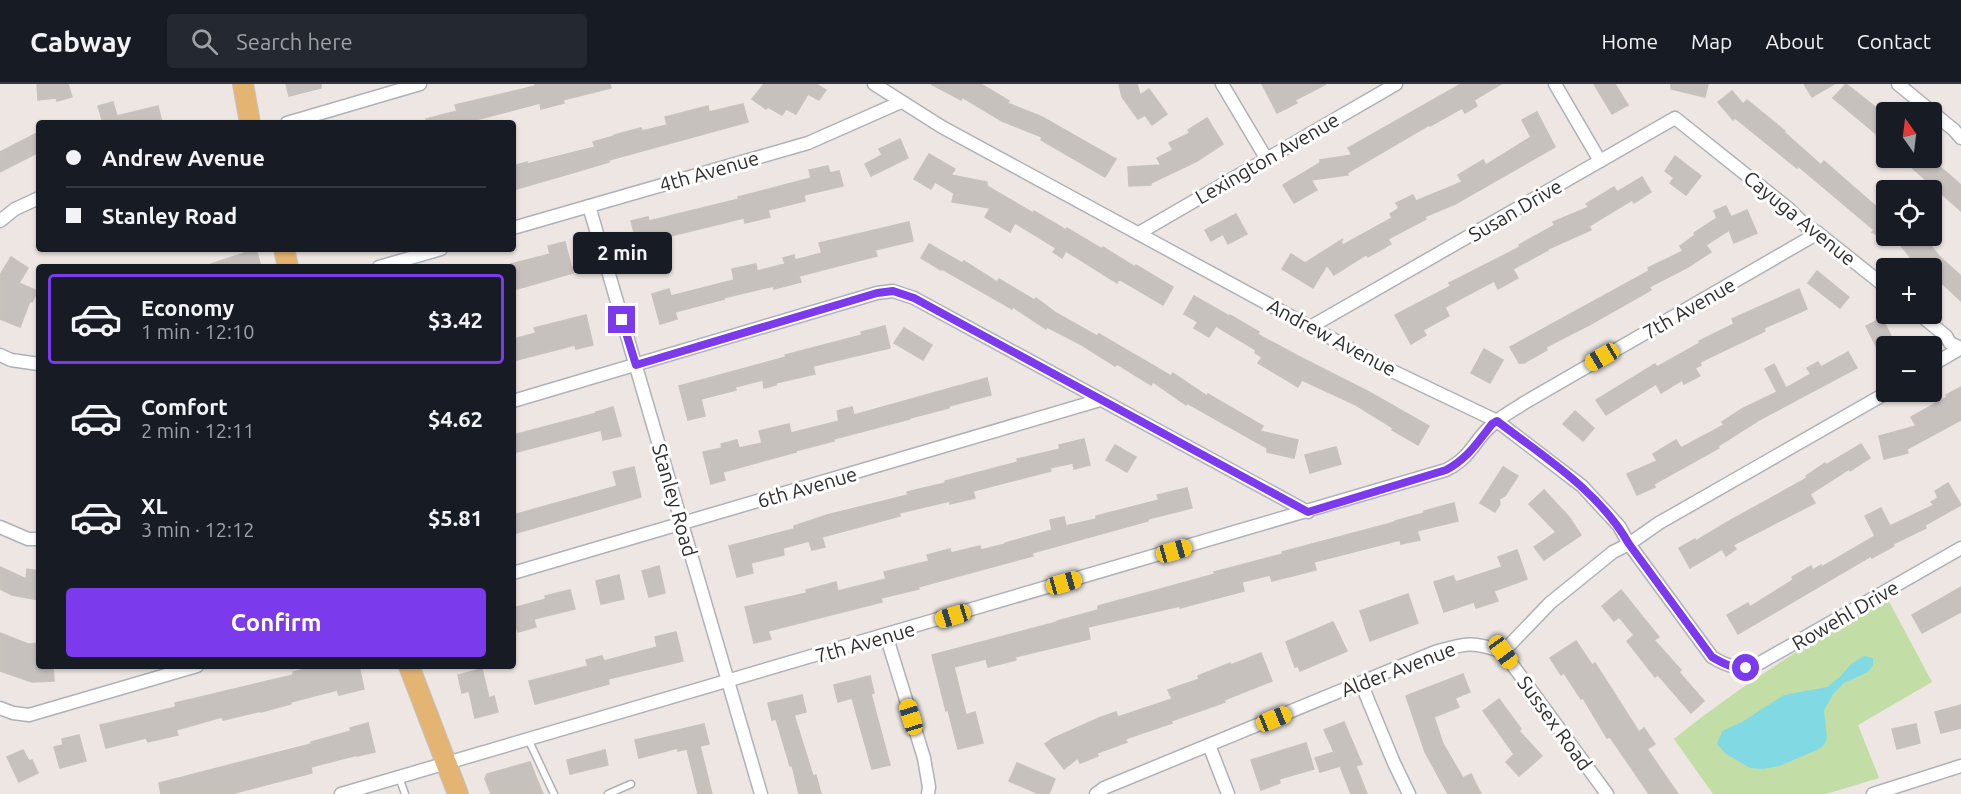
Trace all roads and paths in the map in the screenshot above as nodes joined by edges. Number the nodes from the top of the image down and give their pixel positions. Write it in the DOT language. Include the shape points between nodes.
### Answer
graph roads {
  1 [pos="243,84"];
  2 [pos="420,84"];
  3 [pos="874,84"];
  4 [pos="1222,84"];
  5 [pos="1396,84"];
  6 [pos="1556,84"];
  7 [pos="1898,84"];
  8 [pos="901,102"];
  9 [pos="249,120"];
  10 [pos="297,120"];
  11 [pos="1961,138"];
  12 [pos="1714,148"];
  13 [pos="1266,158"];
  14 [pos="1600,161"];
  15 [pos="36,199"];
  16 [pos="589,206"];
  17 [pos="0,221"];
  18 [pos="516,227"];
  19 [pos="1139,233"];
  20 [pos="1818,233"];
  21 [pos="431,252"];
  22 [pos="389,264"];
  23 [pos="1876,279"];
  24 [pos="1931,324"];
  25 [pos="1312,326"];
  26 [pos="1961,348"];
  27 [pos="0,355"];
  28 [pos="1942,359"];
  29 [pos="36,364"];
  30 [pos="636,365"];
  31 [pos="1876,399"];
  32 [pos="516,400"];
  33 [pos="1100,400"];
  34 [pos="1497,421"];
  35 [pos="1308,512"];
  36 [pos="682,523"];
  37 [pos="0,527"];
  38 [pos="36,539"];
  39 [pos="1629,544"];
  40 [pos="1961,548"];
  41 [pos="516,572"];
  42 [pos="886,636"];
  43 [pos="1503,652"];
  44 [pos="1725,665"];
  45 [pos="187,669"];
  46 [pos="410,669"];
  47 [pos="729,681"];
  48 [pos="1361,683"];
  49 [pos="0,708"];
  50 [pos="528,739"];
  51 [pos="1209,745"];
  52 [pos="446,763"];
  53 [pos="1961,766"];
  54 [pos="399,777"];
  55 [pos="631,784"];
  56 [pos="341,794"];
  57 [pos="405,794"];
  58 [pos="458,794"];
  59 [pos="554,794"];
  60 [pos="608,794"];
  61 [pos="761,794"];
  62 [pos="928,794"];
  63 [pos="1096,794"];
  64 [pos="1228,794"];
  65 [pos="1409,794"];
  66 [pos="1607,794"];
  67 [pos="1873,794"];
  1 -- 9 [label="main road"];
  2 -- 10 [label="street"];
  3 -- 8 [label="street, Andrew Avenue"];
  4 -- 13 [label="street"];
  5 -- 13 [label="street, Lexington Avenue"];
  6 -- 14 [label="street"];
  7 -- 11 [label="street"];
  8 -- 16 [label="street, 4th Avenue" via="808,143"];
  8 -- 19 [label="street, Andrew Avenue"];
  12 -- 14 [label="street, Susan Drive" via="1675,118"];
  12 -- 20 [label="street, Cayuga Avenue"];
  13 -- 19 [label="street, Lexington Avenue"];
  14 -- 25 [label="street, Susan Drive"];
  15 -- 17 [label="street"];
  16 -- 18 [label="street, 4th Avenue"];
  16 -- 30 [label="street, Stanley Road"];
  19 -- 25 [label="street, Andrew Avenue"];
  20 -- 23 [label="street, Cayuga Avenue"];
  20 -- 34 [label="street, 7th Avenue"];
  21 -- 22 [label="street"];
  24 -- 26 [label="street" via="1950,343"];
  25 -- 34 [label="street, Andrew Avenue" via="1386,368"];
  26 -- 28 [label="street"];
  27 -- 29 [label="street"];
  30 -- 32 [label="street"];
  30 -- 33 [label="street" via="893,291 914,298"];
  30 -- 36 [label="street, Stanley Road"];
  31 -- 39 [label="street"];
  33 -- 35 [label="street"];
  33 -- 36 [label="street, 6th Avenue"];
  34 -- 35 [label="street, 7th Avenue" via="1467,456 1446,470"];
  34 -- 39 [label="street, Andrew Avenue" via="1582,486 1619,526"];
  35 -- 42 [label="street, 7th Avenue"];
  36 -- 41 [label="street, 6th Avenue"];
  36 -- 47 [label="street, Stanley Road"];
  37 -- 38 [label="street"];
  39 -- 43 [label="street" via="1613,552 1550,603"];
  39 -- 44 [label="street, Andrew Avenue" via="1712,657"];
  40 -- 44 [label="street, Rowehl Drive" via="1758,664 1746,668"];
  42 -- 47 [label="street, 7th Avenue"];
  42 -- 62 [label="street" via="924,758"];
  43 -- 48 [label="street, Alder Avenue" via="1466,643"];
  43 -- 66 [label="street, Sussex Road"];
  45 -- 49 [label="street" via="29,715"];
  46 -- 52 [label="main road"];
  47 -- 50 [label="street, 7th Avenue"];
  47 -- 61 [label="street, Stanley Road"];
  48 -- 51 [label="street, Alder Avenue"];
  48 -- 65 [label="street"];
  50 -- 52 [label="street, 7th Avenue"];
  50 -- 59 [label="lane"];
  51 -- 63 [label="street, Alder Avenue"];
  51 -- 64 [label="street"];
  52 -- 54 [label="street, 7th Avenue"];
  52 -- 58 [label="main road"];
  53 -- 67 [label="street"];
  54 -- 56 [label="street, 7th Avenue"];
  54 -- 57 [label="lane"];
  55 -- 60 [label="lane"];
}
